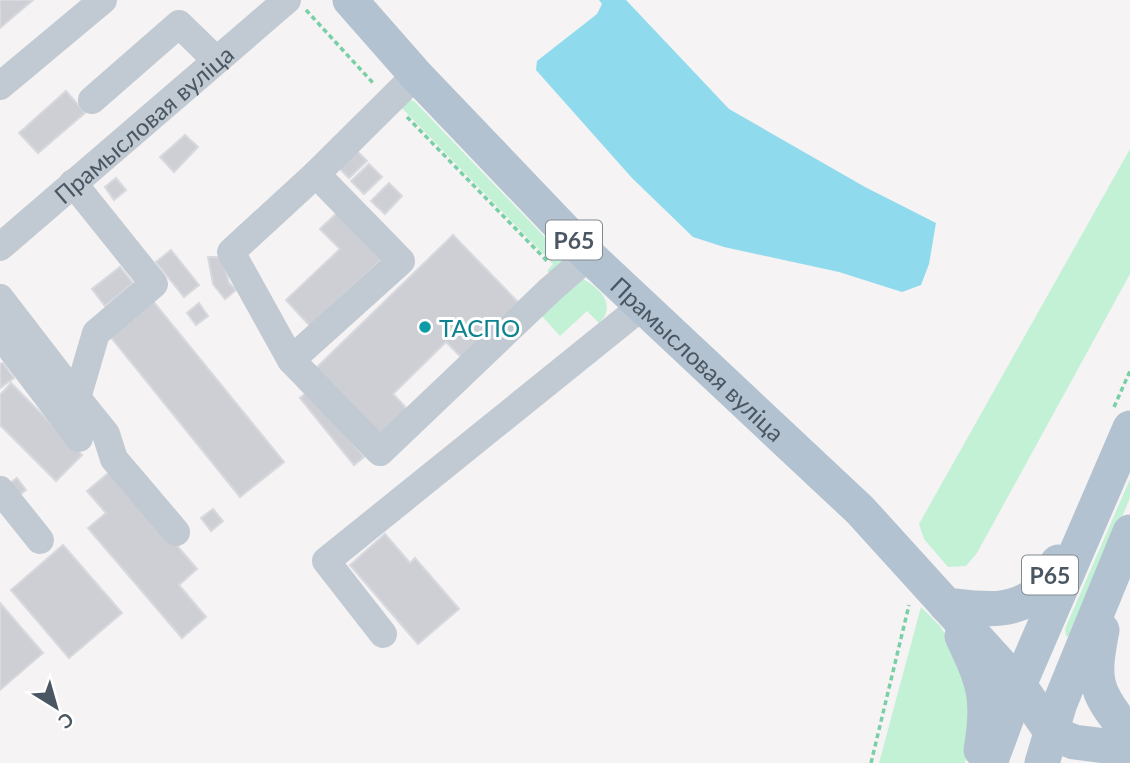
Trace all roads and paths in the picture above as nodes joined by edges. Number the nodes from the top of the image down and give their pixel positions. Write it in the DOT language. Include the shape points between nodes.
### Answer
graph roads {
  1 [pos="103,0"];
  2 [pos="350,0"];
  3 [pos="295,3"];
  4 [pos="216,60"];
  5 [pos="416,75"];
  6 [pos="0,86"];
  7 [pos="92,100"];
  8 [pos="390,101"];
  9 [pos="316,174"];
  10 [pos="73,183"];
  11 [pos="0,247"];
  12 [pos="589,256"];
  13 [pos="545,272"];
  14 [pos="0,298"];
  15 [pos="641,307"];
  16 [pos="0,334"];
  17 [pos="291,360"];
  18 [pos="1130,371"];
  19 [pos="77,398"];
  20 [pos="1122,418"];
  21 [pos="79,438"];
  22 [pos="1109,473"];
  23 [pos="0,490"];
  24 [pos="176,532"];
  25 [pos="1130,532"];
  26 [pos="40,540"];
  27 [pos="1114,568"];
  28 [pos="922,579"];
  29 [pos="946,606"];
  30 [pos="383,634"];
  31 [pos="1019,685"];
  32 [pos="1051,733"];
  33 [pos="1126,739"];
  34 [pos="870,763"];
  35 [pos="979,763"];
  36 [pos="990,763"];
  37 [pos="1082,763"];
  1 -- 6 [label="street"];
  2 -- 5 [label="main road, Прамысловая вуліца / Р65"];
  3 -- 4 [label="street, Прамысловая вуліца"];
  3 -- 8 [label="path"];
  4 -- 7 [label="street" via="179,24"];
  4 -- 10 [label="street, Прамысловая вуліца"];
  5 -- 8 [label="street"];
  5 -- 12 [label="main road, Прамысловая вуліца / Р65"];
  8 -- 9 [label="street"];
  8 -- 13 [label="path" via="548,263"];
  9 -- 17 [label="street" via="231,252"];
  9 -- 17 [label="street" via="401,261"];
  10 -- 11 [label="street, Прамысловая вуліца"];
  10 -- 19 [label="street" via="154,284 96,333"];
  12 -- 15 [label="main road, Прамысловая вуліца / Р65"];
  12 -- 17 [label="street" via="380,452"];
  14 -- 19 [label="street"];
  15 -- 28 [label="main road, Прамысловая вуліца / Р65" via="813,464"];
  15 -- 30 [label="street" via="326,561"];
  16 -- 21 [label="street"];
  18 -- 20 [label="path"];
  19 -- 24 [label="street" via="106,433 114,459"];
  20 -- 22 [label="main road"];
  22 -- 29 [label="main road, Р65" via="1044,586 1008,608"];
  22 -- 31 [label="main road"];
  23 -- 26 [label="street"];
  25 -- 27 [label="main road"];
  27 -- 32 [label="main road"];
  27 -- 33 [label="main road, Р65" via="1097,672 1102,699"];
  28 -- 29 [label="main road, Прамысловая вуліца / Р65"];
  28 -- 34 [label="path" via="912,592"];
  29 -- 31 [label="main road, Прамысловая вуліца / Р65"];
  29 -- 35 [label="main road, Р65" via="982,678 986,720"];
  31 -- 32 [label="main road, Р65"];
  31 -- 36 [label="main road"];
  32 -- 33 [label="main road, Р65" via="1074,743"];
  33 -- 37 [label="main road"];
}
